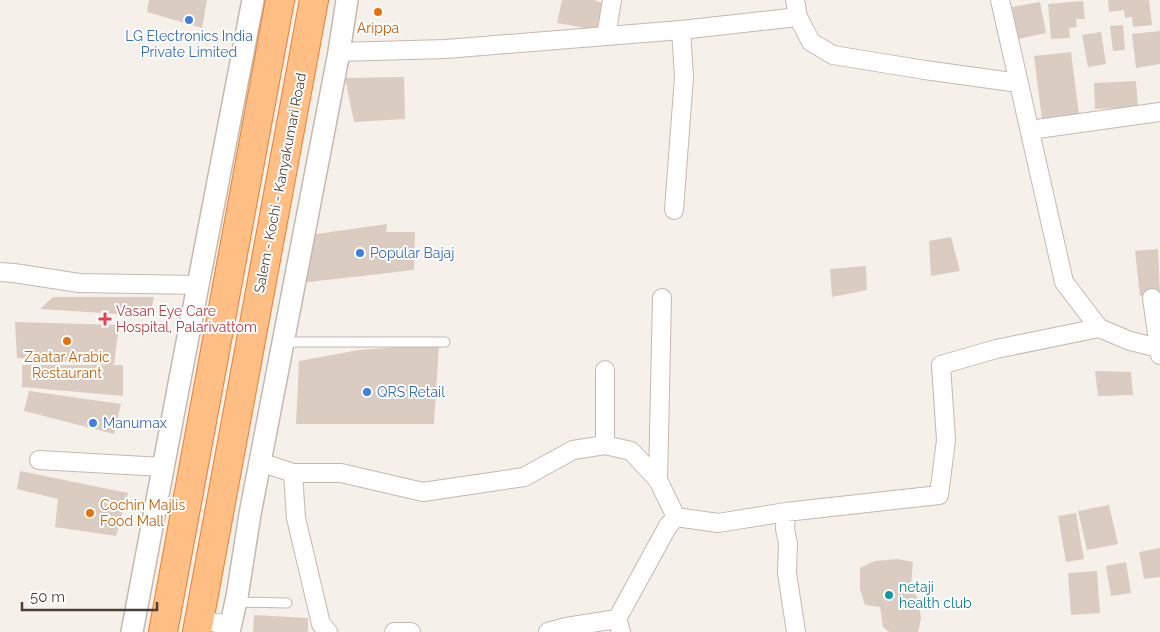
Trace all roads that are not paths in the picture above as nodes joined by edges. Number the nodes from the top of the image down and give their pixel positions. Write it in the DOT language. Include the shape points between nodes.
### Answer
graph roads {
  1 [pos="253,0"];
  2 [pos="280,0"];
  3 [pos="314,0"];
  4 [pos="347,0"];
  5 [pos="612,0"];
  6 [pos="1000,0"];
  7 [pos="797,9"];
  8 [pos="681,30"];
  9 [pos="606,36"];
  10 [pos="339,52"];
  11 [pos="1019,83"];
  12 [pos="1160,112"];
  13 [pos="1030,130"];
  14 [pos="674,210"];
  15 [pos="0,272"];
  16 [pos="199,286"];
  17 [pos="662,298"];
  18 [pos="1152,298"];
  19 [pos="1099,328"];
  20 [pos="282,342"];
  21 [pos="445,342"];
  22 [pos="1160,351"];
  23 [pos="605,370"];
  24 [pos="605,445"];
  25 [pos="38,460"];
  26 [pos="260,462"];
  27 [pos="162,466"];
  28 [pos="293,473"];
  29 [pos="658,480"];
  30 [pos="786,512"];
  31 [pos="676,517"];
  32 [pos="235,602"];
  33 [pos="287,604"];
  34 [pos="619,625"];
  35 [pos="198,626"];
  36 [pos="230,628"];
  37 [pos="132,632"];
  38 [pos="162,632"];
  39 [pos="328,632"];
  40 [pos="394,632"];
  41 [pos="411,632"];
  42 [pos="548,632"];
  43 [pos="796,632"];
  1 -- 16 [label="street"];
  2 -- 38 [label="highway"];
  3 -- 35 [label="highway, Salem - Kochi - Kanyakumari Road"];
  4 -- 10 [label="street"];
  5 -- 9 [label="street"];
  6 -- 11 [label="street"];
  7 -- 8 [label="street"];
  7 -- 11 [label="street" via="811,42 833,55"];
  8 -- 9 [label="street"];
  8 -- 14 [label="street" via="684,77"];
  9 -- 10 [label="street" via="446,50"];
  10 -- 20 [label="street"];
  11 -- 13 [label="street"];
  12 -- 13 [label="street"];
  13 -- 19 [label="street" via="1064,282"];
  15 -- 16 [label="street" via="79,283"];
  16 -- 27 [label="street"];
  17 -- 29 [label="street"];
  18 -- 22 [label="street"];
  19 -- 22 [label="street"];
  19 -- 30 [label="street" via="996,349 941,365 946,440 939,495"];
  20 -- 21 [label="lane"];
  20 -- 26 [label="street"];
  23 -- 24 [label="street"];
  24 -- 28 [label="street" via="572,450 524,478 423,492 341,473"];
  24 -- 29 [label="street" via="631,451"];
  25 -- 27 [label="street"];
  26 -- 28 [label="street"];
  26 -- 32 [label="street"];
  27 -- 37 [label="street"];
  28 -- 39 [label="street" via="296,518 321,624"];
  29 -- 31 [label="street"];
  30 -- 31 [label="street" via="718,523"];
  30 -- 43 [label="street" via="787,572"];
  31 -- 34 [label="street" via="668,526"];
  32 -- 33 [label="lane"];
  32 -- 36 [label="street"];
  34 -- 42 [label="street" via="566,627"];
  35 -- 36 [label="street"];
  40 -- 41 [label="street"];
}
